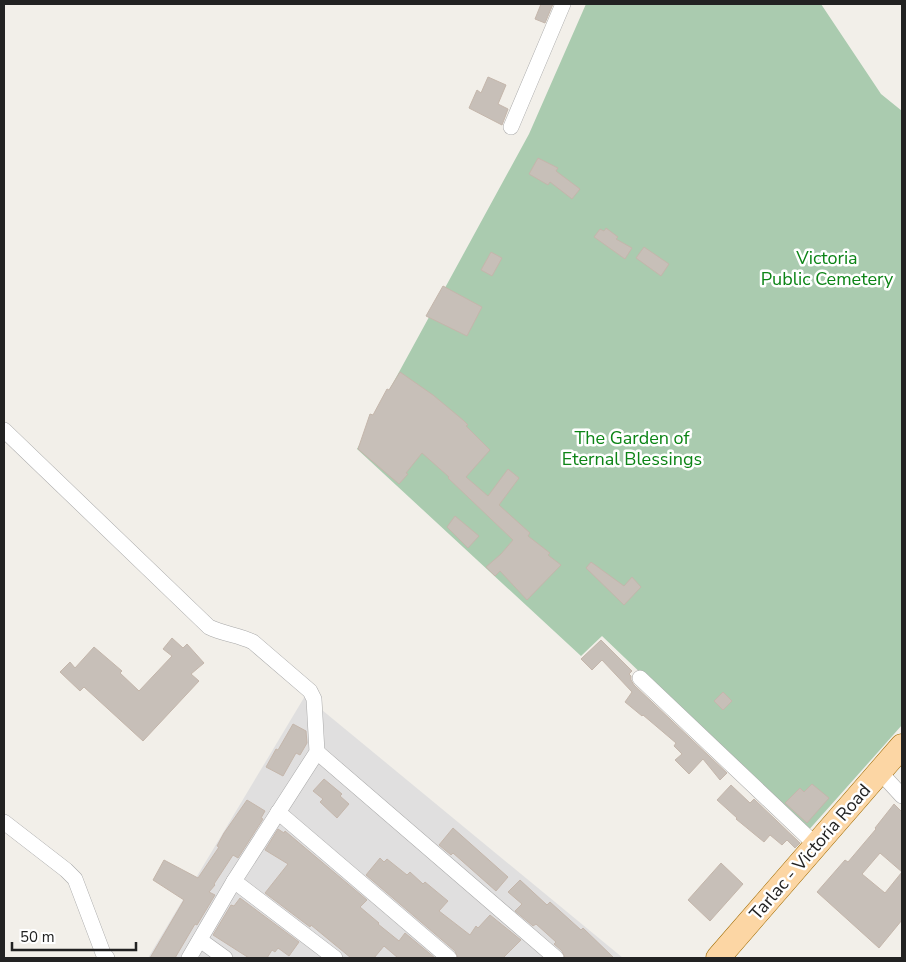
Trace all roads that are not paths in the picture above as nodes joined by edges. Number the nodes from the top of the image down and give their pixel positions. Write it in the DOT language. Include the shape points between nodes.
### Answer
graph roads {
  1 [pos="563,4"];
  2 [pos="512,127"];
  3 [pos="4,430"];
  4 [pos="640,678"];
  5 [pos="902,746"];
  6 [pos="317,752"];
  7 [pos="879,771"];
  8 [pos="902,796"];
  9 [pos="278,812"];
  10 [pos="4,822"];
  11 [pos="816,844"];
  12 [pos="234,881"];
  13 [pos="200,940"];
  14 [pos="107,958"];
  15 [pos="189,958"];
  16 [pos="225,958"];
  17 [pos="336,958"];
  18 [pos="449,958"];
  19 [pos="556,958"];
  20 [pos="718,958"];
  1 -- 2 [label="street"];
  3 -- 6 [label="street" via="209,626 253,642 310,691 314,699"];
  4 -- 11 [label="street"];
  5 -- 7 [label="main road, Tarlac - Victoria Road"];
  6 -- 9 [label="street"];
  6 -- 19 [label="street"];
  7 -- 8 [label="street"];
  7 -- 11 [label="main road, Tarlac - Victoria Road"];
  9 -- 12 [label="street"];
  9 -- 18 [label="street"];
  10 -- 14 [label="street" via="75,879"];
  11 -- 20 [label="main road, Tarlac - Victoria Road"];
  12 -- 13 [label="street"];
  12 -- 17 [label="street"];
  13 -- 15 [label="street"];
  13 -- 16 [label="street"];
}
